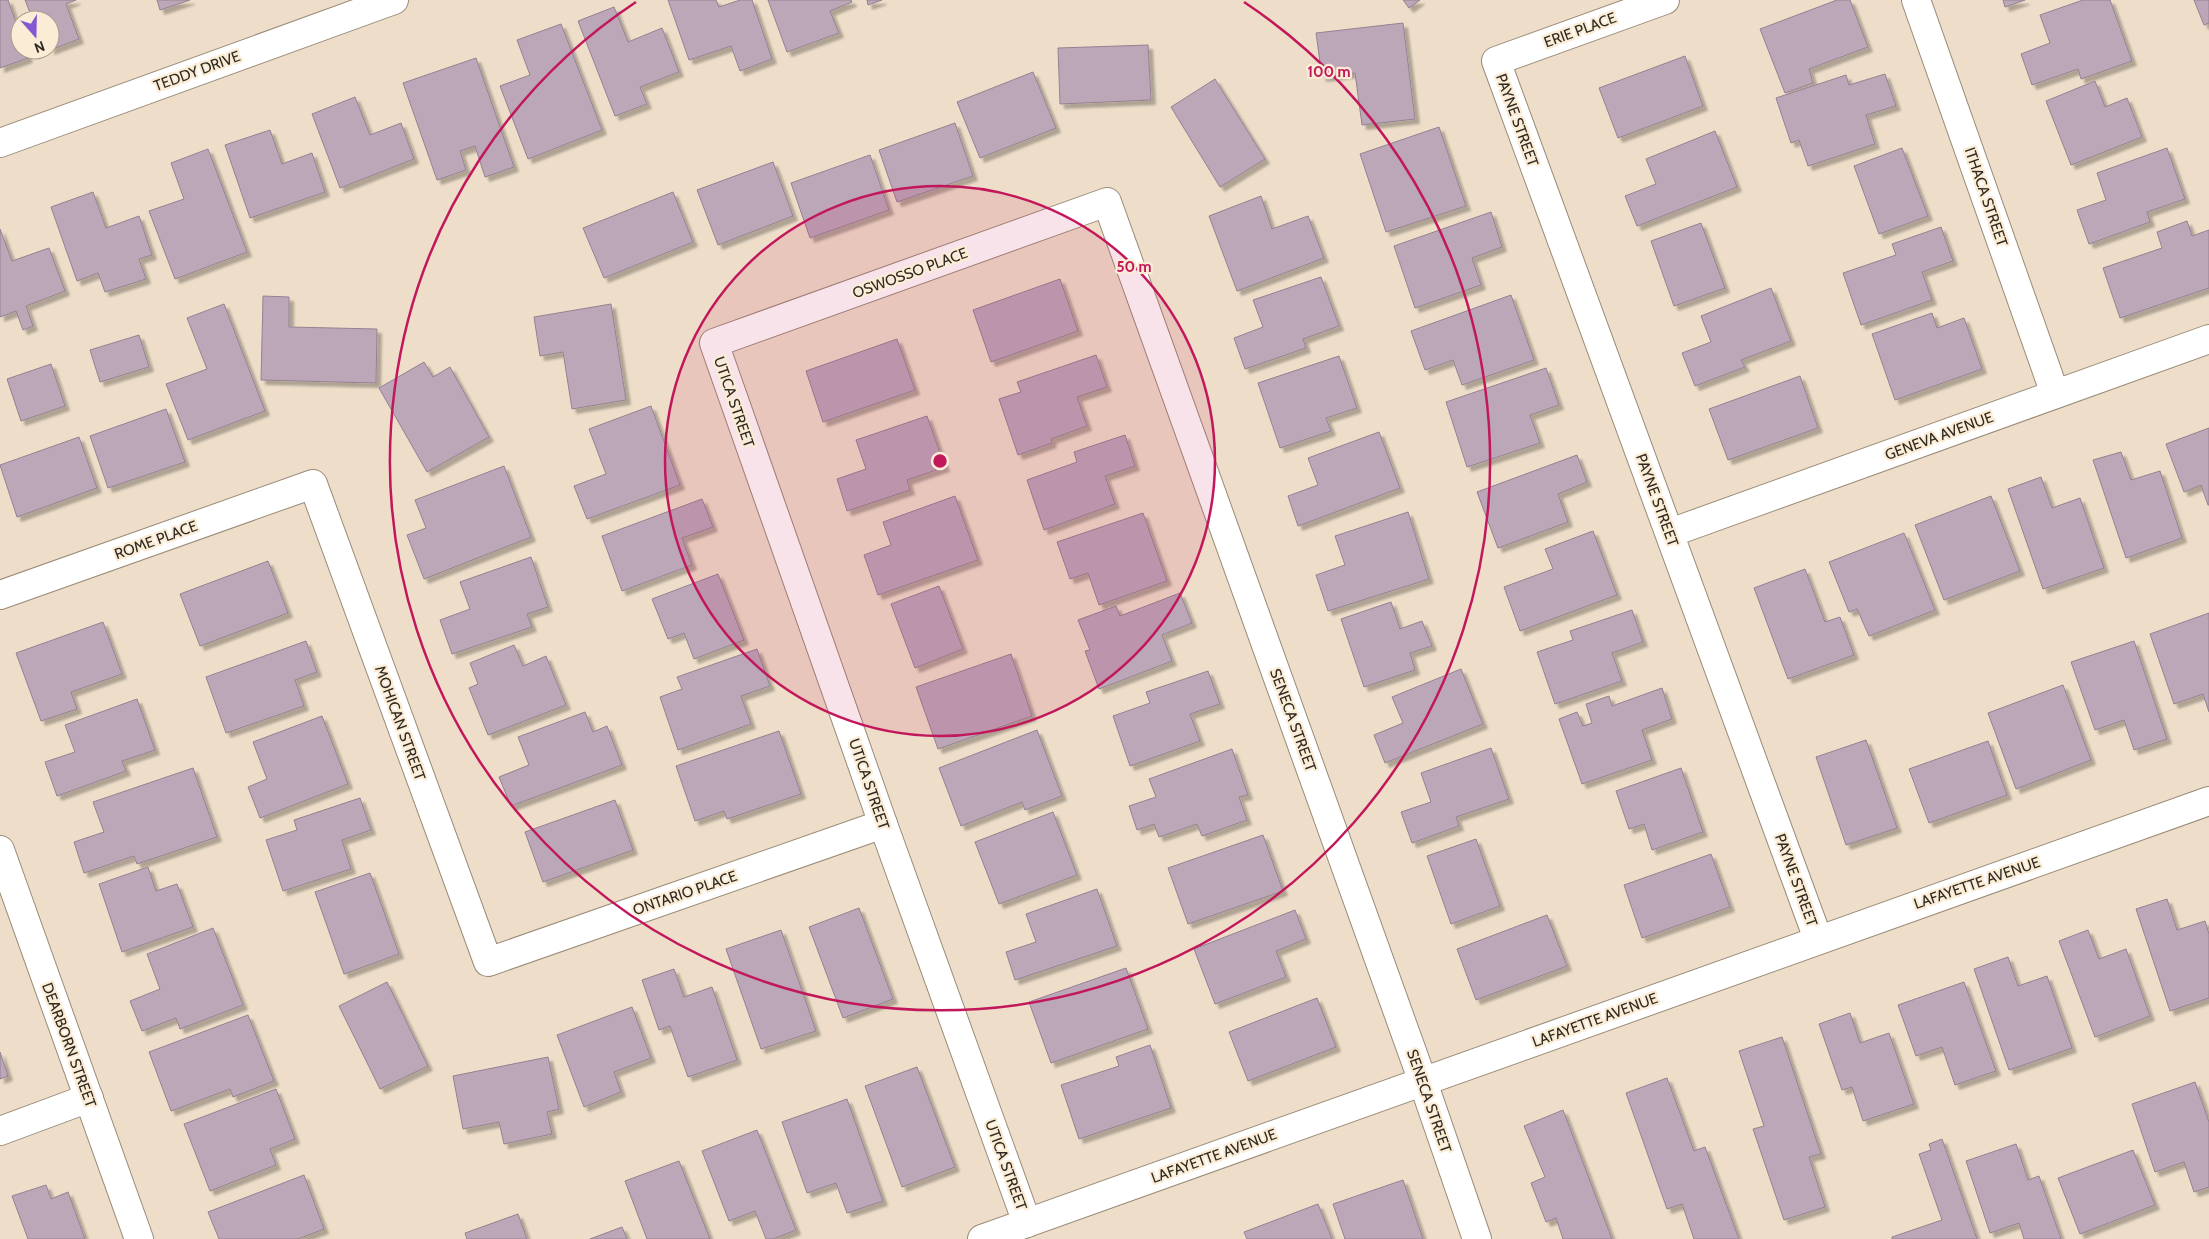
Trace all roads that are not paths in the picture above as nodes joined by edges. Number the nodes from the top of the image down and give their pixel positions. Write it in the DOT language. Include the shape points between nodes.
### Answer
graph roads {
  1 [pos="394,0"];
  2 [pos="1665,0"];
  3 [pos="1916,0"];
  4 [pos="1496,60"];
  5 [pos="0,143"];
  6 [pos="1107,202"];
  7 [pos="2209,339"];
  8 [pos="714,343"];
  9 [pos="2056,394"];
  10 [pos="313,484"];
  11 [pos="1670,533"];
  12 [pos="0,595"];
  13 [pos="2209,801"];
  14 [pos="883,824"];
  15 [pos="0,850"];
  16 [pos="1818,939"];
  17 [pos="488,962"];
  18 [pos="1423,1082"];
  19 [pos="88,1098"];
  20 [pos="0,1130"];
  21 [pos="1027,1223"];
  22 [pos="139,1239"];
  23 [pos="982,1239"];
  24 [pos="1477,1239"];
  1 -- 5 [label="street, TEDDY DRIVE"];
  2 -- 4 [label="street, ERIE PLACE"];
  3 -- 9 [label="street, ITHACA STREET"];
  4 -- 11 [label="street, PAYNE STREET"];
  6 -- 8 [label="street, OSWOSSO PLACE"];
  6 -- 18 [label="street, SENECA STREET"];
  7 -- 9 [label="street, GENEVA AVENUE"];
  8 -- 14 [label="street, UTICA STREET"];
  9 -- 11 [label="street, GENEVA AVENUE"];
  10 -- 12 [label="street, ROME PLACE"];
  10 -- 17 [label="street, MOHICAN STREET"];
  11 -- 16 [label="street, PAYNE STREET"];
  13 -- 16 [label="street, LAFAYETTE AVENUE"];
  14 -- 17 [label="street, ONTARIO PLACE"];
  14 -- 21 [label="street, UTICA STREET"];
  15 -- 19 [label="street, DEARBORN STREET"];
  16 -- 18 [label="street, LAFAYETTE AVENUE"];
  18 -- 21 [label="street, LAFAYETTE AVENUE"];
  18 -- 24 [label="street, SENECA STREET"];
  19 -- 20 [label="street"];
  19 -- 22 [label="street, DEARBORN STREET"];
  21 -- 23 [label="street, LAFAYETTE AVENUE"];
}
